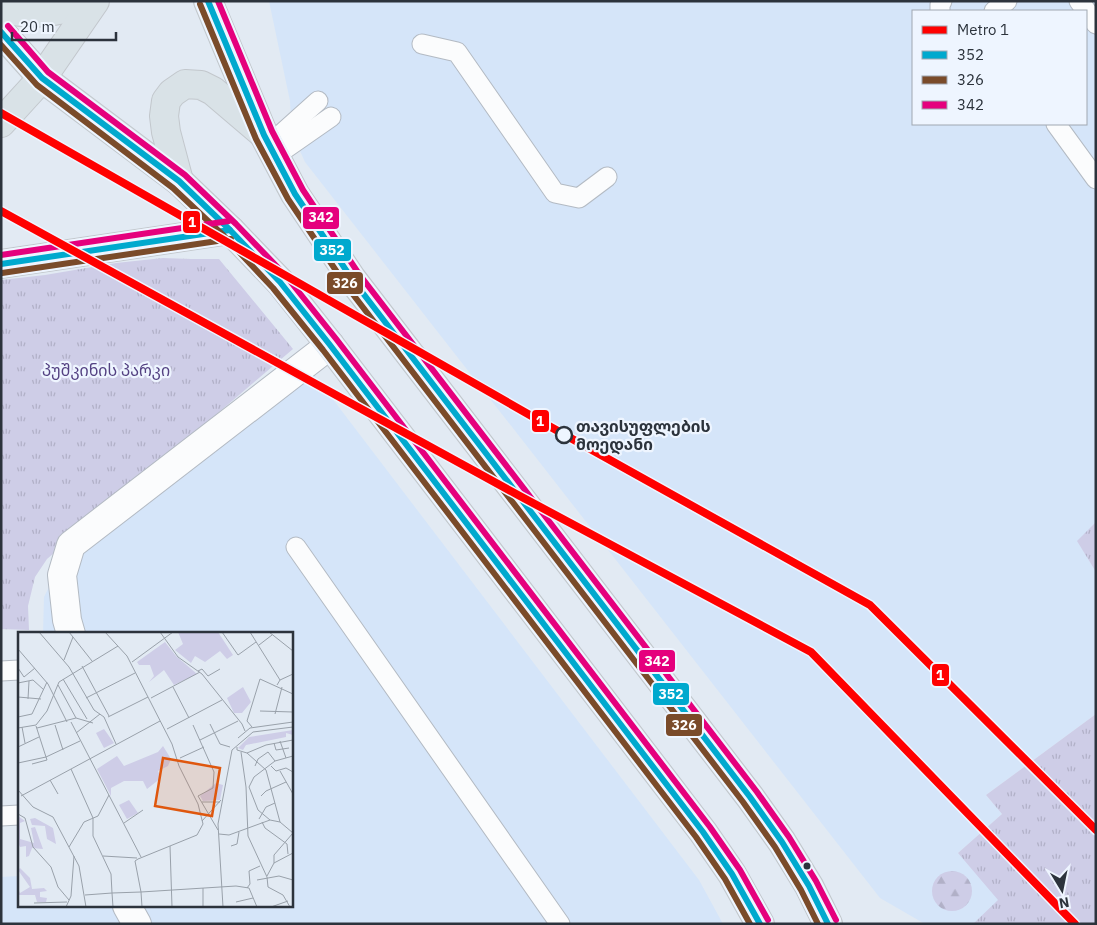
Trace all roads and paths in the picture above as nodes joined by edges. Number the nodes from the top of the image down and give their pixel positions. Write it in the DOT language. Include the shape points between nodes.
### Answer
graph roads {
  1 [pos="86,1"];
  2 [pos="95,1"];
  3 [pos="208,1"];
  4 [pos="1007,1"];
  5 [pos="1,8"];
  6 [pos="995,10"];
  7 [pos="1087,12"];
  8 [pos="1096,24"];
  9 [pos="1,32"];
  10 [pos="422,44"];
  11 [pos="42,78"];
  12 [pos="318,101"];
  13 [pos="331,117"];
  14 [pos="1,123"];
  15 [pos="1057,125"];
  16 [pos="269,145"];
  17 [pos="607,177"];
  18 [pos="1096,178"];
  19 [pos="179,181"];
  20 [pos="230,230"];
  21 [pos="1,264"];
  22 [pos="330,345"];
  23 [pos="296,547"];
  24 [pos="70,632"];
  25 [pos="18,670"];
  26 [pos="1,671"];
  27 [pos="18,815"];
  28 [pos="1,816"];
  29 [pos="128,908"];
  30 [pos="137,924"];
  31 [pos="560,924"];
  32 [pos="760,924"];
  33 [pos="828,924"];
  1 -- 5 [label="main road" via="73,8 45,13"];
  2 -- 11 [label="main road"];
  3 -- 16 [label="main road"];
  4 -- 6 [label="lane"];
  7 -- 8 [label="lane"];
  9 -- 11 [label="main road"];
  10 -- 17 [label="lane" via="457,52 555,193 579,198"];
  11 -- 14 [label="main road"];
  11 -- 19 [label="main road"];
  12 -- 16 [label="lane"];
  13 -- 16 [label="lane"];
  15 -- 18 [label="lane"];
  16 -- 19 [label="main road" via="213,91 201,85 185,84 166,101 164,116"];
  16 -- 33 [label="main road" via="294,194 352,279 750,798 782,842"];
  19 -- 20 [label="main road"];
  20 -- 21 [label="main road"];
  20 -- 22 [label="main road" via="280,282"];
  22 -- 24 [label="street" via="71,545 62,575"];
  22 -- 32 [label="main road" via="704,832"];
  23 -- 31 [label="lane"];
  25 -- 26 [label="lane"];
  27 -- 28 [label="lane"];
  29 -- 30 [label="street"];
}
